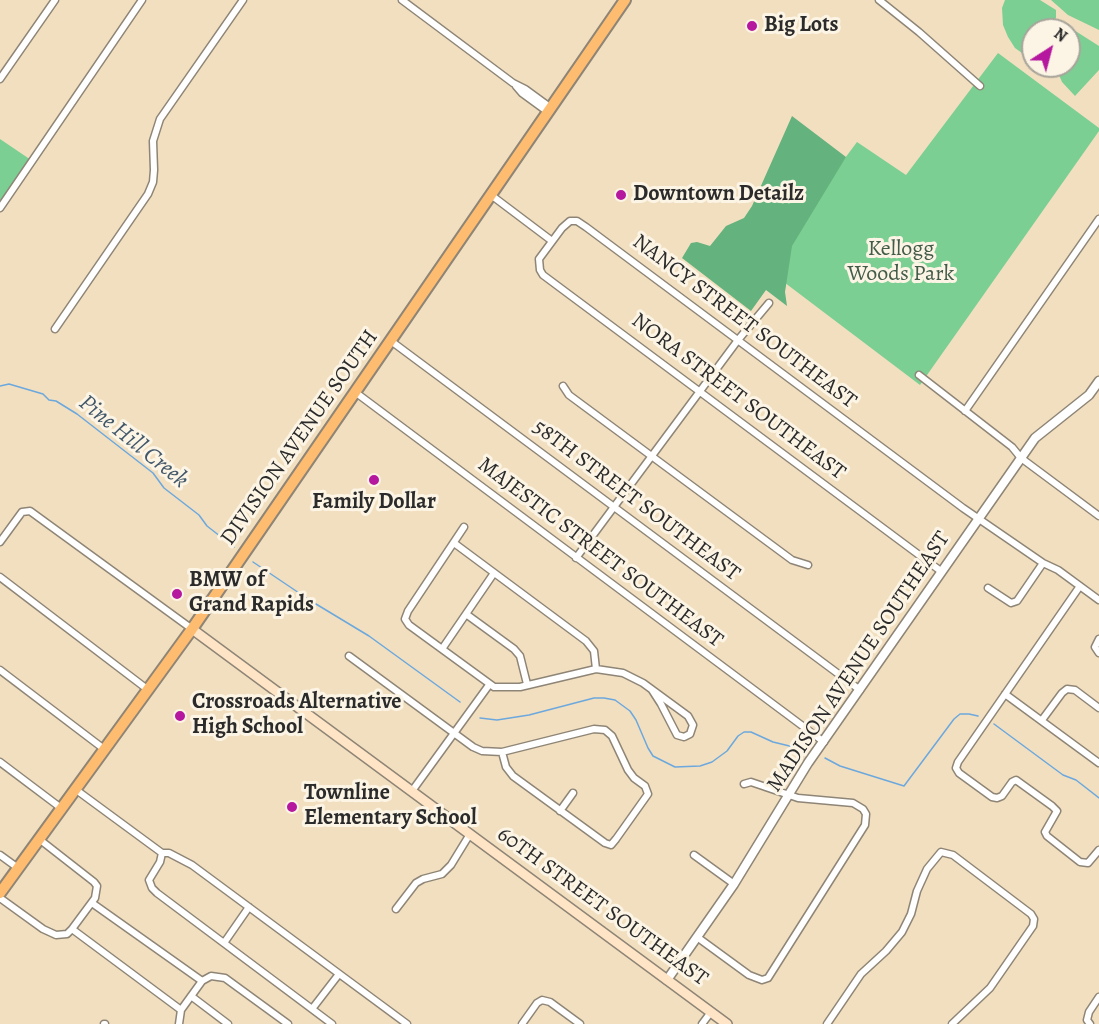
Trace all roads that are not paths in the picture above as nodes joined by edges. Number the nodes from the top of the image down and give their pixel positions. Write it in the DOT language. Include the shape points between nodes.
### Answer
graph roads {
  1 [pos="55,0"];
  2 [pos="142,0"];
  3 [pos="243,0"];
  4 [pos="402,0"];
  5 [pos="625,0"];
  6 [pos="879,0"];
  7 [pos="0,79"];
  8 [pos="980,86"];
  9 [pos="549,110"];
  10 [pos="491,195"];
  11 [pos="0,208"];
  12 [pos="1099,219"];
  13 [pos="552,241"];
  14 [pos="769,303"];
  15 [pos="55,329"];
  16 [pos="738,340"];
  17 [pos="391,341"];
  18 [pos="920,375"];
  19 [pos="1099,381"];
  20 [pos="563,386"];
  21 [pos="355,392"];
  22 [pos="700,392"];
  23 [pos="965,411"];
  24 [pos="652,456"];
  25 [pos="1021,458"];
  26 [pos="614,507"];
  27 [pos="1099,516"];
  28 [pos="979,518"];
  29 [pos="464,527"];
  30 [pos="0,542"];
  31 [pos="454,543"];
  32 [pos="576,558"];
  33 [pos="1043,563"];
  34 [pos="808,565"];
  35 [pos="942,572"];
  36 [pos="494,573"];
  37 [pos="0,577"];
  38 [pos="1080,586"];
  39 [pos="988,588"];
  40 [pos="1099,600"];
  41 [pos="466,614"];
  42 [pos="192,629"];
  43 [pos="1099,639"];
  44 [pos="442,649"];
  45 [pos="1099,654"];
  46 [pos="349,656"];
  47 [pos="596,669"];
  48 [pos="0,670"];
  49 [pos="527,684"];
  50 [pos="489,685"];
  51 [pos="147,689"];
  52 [pos="652,690"];
  53 [pos="860,690"];
  54 [pos="1005,694"];
  55 [pos="1099,708"];
  56 [pos="1042,720"];
  57 [pos="454,733"];
  58 [pos="824,742"];
  59 [pos="104,748"];
  60 [pos="502,752"];
  61 [pos="0,762"];
  62 [pos="1099,763"];
  63 [pos="744,784"];
  64 [pos="75,789"];
  65 [pos="412,791"];
  66 [pos="573,793"];
  67 [pos="789,795"];
  68 [pos="61,808"];
  69 [pos="560,811"];
  70 [pos="470,834"];
  71 [pos="39,839"];
  72 [pos="1099,850"];
  73 [pos="162,853"];
  74 [pos="0,855"];
  75 [pos="694,855"];
  76 [pos="18,868"];
  77 [pos="734,884"];
  78 [pos="0,893"];
  79 [pos="0,898"];
  80 [pos="92,903"];
  81 [pos="249,907"];
  82 [pos="396,909"];
  83 [pos="72,929"];
  84 [pos="697,937"];
  85 [pos="224,943"];
  86 [pos="339,974"];
  87 [pos="667,980"];
  88 [pos="202,981"];
  89 [pos="190,996"];
  90 [pos="1099,997"];
  91 [pos="312,1009"];
  92 [pos="181,1010"];
  93 [pos="714,1018"];
  94 [pos="179,1024"];
  95 [pos="228,1024"];
  96 [pos="288,1024"];
  97 [pos="332,1024"];
  98 [pos="407,1024"];
  99 [pos="522,1024"];
  100 [pos="580,1024"];
  101 [pos="702,1024"];
  102 [pos="727,1024"];
  103 [pos="827,1024"];
  104 [pos="952,1024"];
  105 [pos="1090,1024"];
  1 -- 7 [label="street"];
  2 -- 11 [label="street"];
  3 -- 15 [label="street" via="160,119 153,141 153,182 148,194"];
  4 -- 9 [label="street"];
  5 -- 9 [label="main road, DIVISION AVENUE SOUTH"];
  6 -- 8 [label="street"];
  9 -- 10 [label="main road, DIVISION AVENUE SOUTH"];
  10 -- 13 [label="street"];
  10 -- 17 [label="main road, DIVISION AVENUE SOUTH"];
  12 -- 23 [label="street"];
  13 -- 16 [label="street, NANCY STREET SOUTHEAST" via="570,221 577,221"];
  13 -- 22 [label="street, NORA STREET SOUTHEAST" via="538,259 543,275"];
  14 -- 16 [label="street"];
  16 -- 22 [label="street"];
  16 -- 28 [label="street, NANCY STREET SOUTHEAST"];
  17 -- 21 [label="main road, DIVISION AVENUE SOUTH"];
  17 -- 26 [label="street, 58TH STREET SOUTHEAST"];
  18 -- 23 [label="street"];
  19 -- 25 [label="street, MADISON AVENUE SOUTHEAST" via="1082,401 1035,438"];
  20 -- 24 [label="street" via="569,395"];
  21 -- 32 [label="street, MAJESTIC STREET SOUTHEAST"];
  21 -- 42 [label="main road, DIVISION AVENUE SOUTH"];
  22 -- 24 [label="street"];
  22 -- 35 [label="street, NORA STREET SOUTHEAST"];
  23 -- 25 [label="street"];
  24 -- 26 [label="street"];
  24 -- 34 [label="street" via="792,560"];
  25 -- 27 [label="street"];
  25 -- 28 [label="street, MADISON AVENUE SOUTHEAST"];
  26 -- 32 [label="street"];
  26 -- 53 [label="street, 58TH STREET SOUTHEAST"];
  28 -- 33 [label="street, NANCY STREET SOUTHEAST"];
  28 -- 35 [label="street, MADISON AVENUE SOUTHEAST"];
  29 -- 31 [label="street"];
  30 -- 42 [label="street" via="22,512 30,511"];
  31 -- 36 [label="street"];
  31 -- 44 [label="street" via="405,619"];
  32 -- 58 [label="street, MAJESTIC STREET SOUTHEAST"];
  33 -- 38 [label="street, NANCY STREET SOUTHEAST"];
  33 -- 39 [label="street" via="1017,601 1011,603"];
  35 -- 53 [label="street, MADISON AVENUE SOUTHEAST"];
  36 -- 41 [label="street"];
  36 -- 47 [label="street" via="586,641 594,651"];
  37 -- 51 [label="street"];
  38 -- 40 [label="street, NANCY STREET SOUTHEAST"];
  38 -- 54 [label="street"];
  41 -- 44 [label="street"];
  41 -- 49 [label="street" via="514,649 520,656"];
  42 -- 51 [label="main road, DIVISION AVENUE SOUTH"];
  42 -- 65 [label="main road, 60TH STREET SOUTHEAST"];
  43 -- 45 [label="street" via="1095,647"];
  44 -- 50 [label="street"];
  46 -- 57 [label="street"];
  47 -- 49 [label="street"];
  47 -- 52 [label="street" via="623,673"];
  48 -- 59 [label="street"];
  49 -- 50 [label="street" via="510,688"];
  50 -- 57 [label="street"];
  51 -- 59 [label="main road, DIVISION AVENUE SOUTH"];
  52 -- 52 [label="street" via="688,716 693,725 690,734 677,735"];
  53 -- 58 [label="street, MADISON AVENUE SOUTHEAST"];
  54 -- 56 [label="street"];
  54 -- 72 [label="street" via="958,762 959,773 997,798 1016,780 1057,811 1045,832 1047,837 1086,864"];
  55 -- 56 [label="street" via="1075,690 1067,689"];
  56 -- 62 [label="street"];
  57 -- 60 [label="street" via="482,751"];
  57 -- 65 [label="street"];
  58 -- 67 [label="street, MADISON AVENUE SOUTHEAST"];
  59 -- 64 [label="main road, DIVISION AVENUE SOUTH"];
  60 -- 69 [label="street" via="513,776"];
  60 -- 69 [label="street" via="594,729 605,730 612,736 628,770 647,790 643,804 611,845"];
  61 -- 68 [label="street"];
  63 -- 67 [label="street" via="751,782"];
  64 -- 68 [label="main road, DIVISION AVENUE SOUTH"];
  64 -- 73 [label="street"];
  65 -- 70 [label="main road, 60TH STREET SOUTHEAST"];
  66 -- 69 [label="street"];
  67 -- 77 [label="street, MADISON AVENUE SOUTHEAST"];
  67 -- 84 [label="street" via="858,805 866,814 865,825 768,978 762,981 748,975"];
  68 -- 71 [label="main road, DIVISION AVENUE SOUTH"];
  70 -- 82 [label="street" via="451,865 441,874 416,883"];
  70 -- 87 [label="main road, 60TH STREET SOUTHEAST"];
  71 -- 76 [label="main road, DIVISION AVENUE SOUTH"];
  71 -- 80 [label="street" via="94,882 97,894"];
  73 -- 81 [label="street" via="180,857"];
  73 -- 85 [label="street" via="149,880 152,888"];
  74 -- 76 [label="street"];
  75 -- 77 [label="street"];
  76 -- 78 [label="main road, DIVISION AVENUE SOUTH"];
  77 -- 84 [label="street, MADISON AVENUE SOUTHEAST"];
  79 -- 83 [label="street" via="51,934 67,934"];
  80 -- 83 [label="street"];
  80 -- 88 [label="street"];
  81 -- 85 [label="street"];
  81 -- 86 [label="street"];
  83 -- 92 [label="street"];
  84 -- 87 [label="street, MADISON AVENUE SOUTHEAST"];
  85 -- 91 [label="street"];
  86 -- 91 [label="street"];
  86 -- 98 [label="street"];
  87 -- 93 [label="main road, 60TH STREET SOUTHEAST"];
  88 -- 89 [label="street"];
  88 -- 96 [label="street" via="211,976 225,978"];
  89 -- 92 [label="street"];
  89 -- 95 [label="street"];
  90 -- 105 [label="street" via="1089,1012"];
  91 -- 97 [label="street"];
  92 -- 94 [label="street"];
  93 -- 101 [label="street"];
  93 -- 102 [label="main road, 60TH STREET SOUTHEAST"];
  99 -- 100 [label="street" via="542,1000"];
  103 -- 104 [label="street" via="861,974 902,932 927,869 941,852 953,855 1034,919 990,988"];
}
